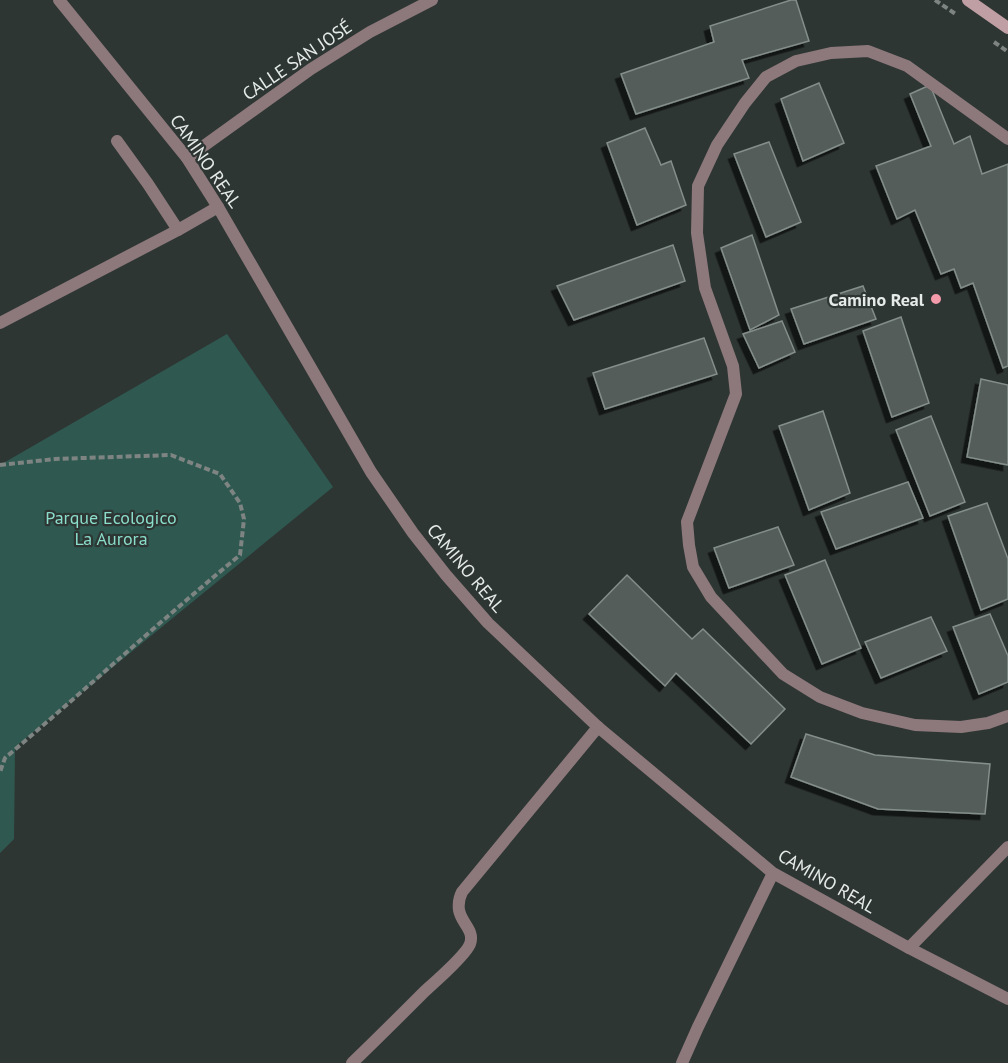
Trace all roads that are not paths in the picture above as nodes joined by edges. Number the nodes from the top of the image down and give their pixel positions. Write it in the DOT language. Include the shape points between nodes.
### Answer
graph roads {
  1 [pos="59,0"];
  2 [pos="432,0"];
  3 [pos="968,0"];
  4 [pos="1008,28"];
  5 [pos="1008,138"];
  6 [pos="117,141"];
  7 [pos="187,158"];
  8 [pos="218,207"];
  9 [pos="178,231"];
  10 [pos="0,323"];
  11 [pos="1008,716"];
  12 [pos="598,727"];
  13 [pos="1008,847"];
  14 [pos="773,873"];
  15 [pos="909,948"];
  16 [pos="1008,999"];
  17 [pos="352,1063"];
  18 [pos="682,1063"];
  1 -- 7 [label="street, CAMINO REAL"];
  2 -- 7 [label="street, CALLE SAN JOSÉ" via="311,69"];
  3 -- 4 [label="main road"];
  5 -- 11 [label="street" via="907,66 868,51 831,52 796,61 766,77 717,145 698,186 698,233 705,288 733,366 736,394 687,522 693,567 711,597 783,674 820,697 862,713 915,725 961,727"];
  6 -- 9 [label="street"];
  7 -- 8 [label="street, CAMINO REAL"];
  8 -- 9 [label="street"];
  8 -- 12 [label="street, CAMINO REAL" via="371,472 413,533 488,623"];
  9 -- 10 [label="street"];
  12 -- 14 [label="street, CAMINO REAL"];
  12 -- 17 [label="street" via="462,892 459,912 469,930 469,947"];
  13 -- 15 [label="street"];
  14 -- 15 [label="street, CAMINO REAL"];
  14 -- 18 [label="street"];
  15 -- 16 [label="street, CAMINO REAL"];
}
